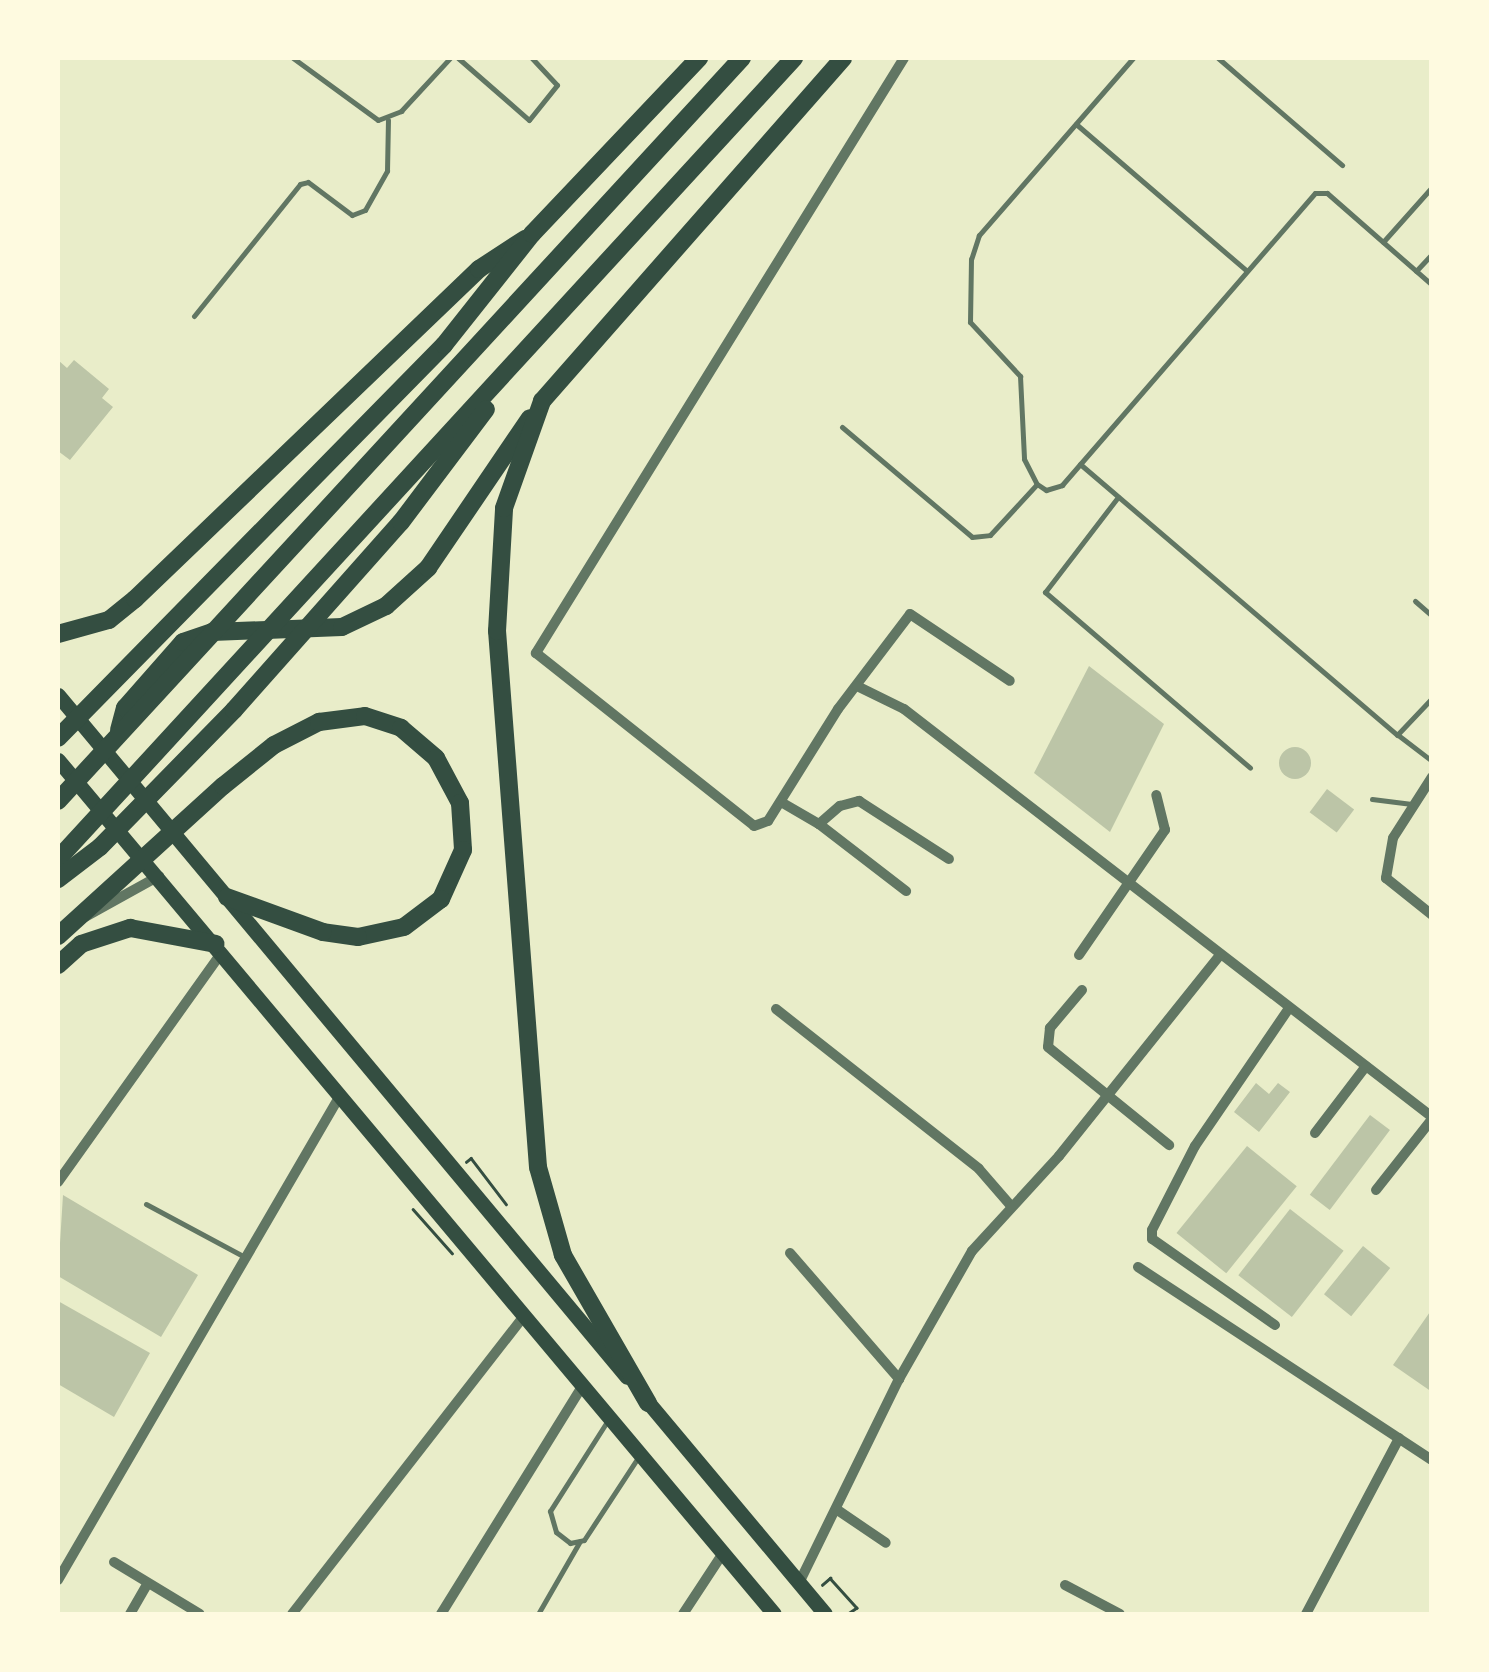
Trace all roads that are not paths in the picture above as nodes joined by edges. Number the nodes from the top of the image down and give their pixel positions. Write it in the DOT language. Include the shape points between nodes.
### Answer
graph roads {
  1 [pos="293,58"];
  2 [pos="454,58"];
  3 [pos="532,58"];
  4 [pos="700,58"];
  5 [pos="742,58"];
  6 [pos="794,58"];
  7 [pos="843,58"];
  8 [pos="904,58"];
  9 [pos="1133,58"];
  10 [pos="1218,58"];
  11 [pos="388,120"];
  12 [pos="1076,124"];
  13 [pos="1342,165"];
  14 [pos="1432,186"];
  15 [pos="532,234"];
  16 [pos="1383,242"];
  17 [pos="1432,254"];
  18 [pos="1248,271"];
  19 [pos="1416,272"];
  20 [pos="1432,285"];
  21 [pos="194,316"];
  22 [pos="517,363"];
  23 [pos="542,401"];
  24 [pos="842,427"];
  25 [pos="1080,464"];
  26 [pos="1036,484"];
  27 [pos="1118,497"];
  28 [pos="1415,602"];
  29 [pos="1432,616"];
  30 [pos="58,634"];
  31 [pos="1010,681"];
  32 [pos="858,686"];
  33 [pos="58,696"];
  34 [pos="1432,698"];
  35 [pos="1398,735"];
  36 [pos="58,738"];
  37 [pos="58,760"];
  38 [pos="111,760"];
  39 [pos="1432,761"];
  40 [pos="1250,768"];
  41 [pos="1432,776"];
  42 [pos="1156,795"];
  43 [pos="1372,799"];
  44 [pos="58,801"];
  45 [pos="781,802"];
  46 [pos="1412,804"];
  47 [pos="820,824"];
  48 [pos="58,859"];
  49 [pos="949,859"];
  50 [pos="159,876"];
  51 [pos="58,879"];
  52 [pos="1132,886"];
  53 [pos="906,891"];
  54 [pos="227,898"];
  55 [pos="1432,915"];
  56 [pos="58,925"];
  57 [pos="58,936"];
  58 [pos="219,948"];
  59 [pos="1220,954"];
  60 [pos="1079,955"];
  61 [pos="58,965"];
  62 [pos="1082,990"];
  63 [pos="1289,1008"];
  64 [pos="776,1009"];
  65 [pos="1366,1066"];
  66 [pos="341,1094"];
  67 [pos="1108,1094"];
  68 [pos="1432,1118"];
  69 [pos="1314,1133"];
  70 [pos="1169,1145"];
  71 [pos="58,1182"];
  72 [pos="1376,1190"];
  73 [pos="146,1204"];
  74 [pos="1011,1206"];
  75 [pos="790,1253"];
  76 [pos="246,1258"];
  77 [pos="1138,1267"];
  78 [pos="524,1315"];
  79 [pos="1275,1325"];
  80 [pos="898,1379"];
  81 [pos="583,1385"];
  82 [pos="648,1403"];
  83 [pos="610,1417"];
  84 [pos="1399,1438"];
  85 [pos="640,1454"];
  86 [pos="1432,1460"];
  87 [pos="836,1509"];
  88 [pos="580,1541"];
  89 [pos="886,1543"];
  90 [pos="723,1553"];
  91 [pos="114,1562"];
  92 [pos="58,1580"];
  93 [pos="799,1583"];
  94 [pos="148,1584"];
  95 [pos="1065,1585"];
  96 [pos="130,1614"];
  97 [pos="200,1614"];
  98 [pos="292,1614"];
  99 [pos="441,1614"];
  100 [pos="538,1614"];
  101 [pos="683,1614"];
  102 [pos="774,1614"];
  103 [pos="825,1614"];
  104 [pos="1120,1614"];
  105 [pos="1306,1614"];
  1 -- 11 [label="lane" via="378,120"];
  2 -- 3 [label="lane" via="528,120 557,85"];
  2 -- 11 [label="lane"];
  4 -- 15 [label="highway"];
  5 -- 44 [label="highway"];
  6 -- 22 [label="highway"];
  7 -- 23 [label="highway"];
  8 -- 45 [label="street" via="536,653 754,826 768,821"];
  9 -- 12 [label="lane"];
  10 -- 13 [label="lane"];
  11 -- 21 [label="lane" via="387,172 365,210 352,215 308,182 300,184"];
  12 -- 18 [label="lane"];
  12 -- 26 [label="lane" via="979,235 970,260 970,322 1020,376 1024,459"];
  14 -- 16 [label="lane"];
  15 -- 30 [label="highway" via="479,269 136,599 109,620"];
  15 -- 36 [label="highway" via="496,288"];
  16 -- 18 [label="lane" via="1319,191"];
  16 -- 19 [label="lane"];
  17 -- 19 [label="lane"];
  18 -- 25 [label="lane"];
  19 -- 20 [label="lane"];
  22 -- 48 [label="highway"];
  22 -- 51 [label="highway" via="350,582 165,783"];
  23 -- 38 [label="highway" via="428,568 386,606 342,627 212,632 183,642 125,708"];
  23 -- 82 [label="highway" via="504,508 496,631 538,1167 563,1255"];
  24 -- 26 [label="lane" via="972,536 990,535"];
  25 -- 26 [label="lane" via="1055,490"];
  25 -- 27 [label="lane"];
  27 -- 35 [label="lane"];
  27 -- 40 [label="lane" via="1045,592"];
  28 -- 29 [label="lane"];
  31 -- 32 [label="street" via="910,614"];
  32 -- 45 [label="street"];
  32 -- 52 [label="street" via="895,702"];
  33 -- 38 [label="main road"];
  34 -- 35 [label="lane"];
  35 -- 39 [label="lane"];
  37 -- 50 [label="main road"];
  38 -- 54 [label="main road"];
  41 -- 46 [label="street"];
  42 -- 52 [label="street" via="1165,830"];
  43 -- 46 [label="lane"];
  45 -- 47 [label="street"];
  46 -- 55 [label="street" via="1387,854 1386,878"];
  47 -- 49 [label="street" via="840,806 859,801"];
  47 -- 53 [label="street"];
  50 -- 56 [label="street" via="99,914"];
  50 -- 58 [label="main road"];
  52 -- 59 [label="street"];
  52 -- 60 [label="street"];
  54 -- 57 [label="highway" via="323,932 358,937 404,927 442,899 463,850 460,803 436,758 401,728 365,716 320,722 274,745"];
  54 -- 82 [label="main road"];
  58 -- 61 [label="highway" via="130,928 81,944"];
  58 -- 66 [label="main road"];
  58 -- 71 [label="street"];
  59 -- 63 [label="street"];
  59 -- 67 [label="street"];
  62 -- 67 [label="street" via="1045,1040"];
  63 -- 65 [label="street"];
  63 -- 79 [label="street" via="1195,1146 1152,1230 1152,1239"];
  64 -- 74 [label="street" via="979,1169"];
  65 -- 68 [label="street"];
  65 -- 69 [label="street"];
  66 -- 76 [label="street"];
  66 -- 78 [label="main road"];
  67 -- 70 [label="street"];
  67 -- 74 [label="street"];
  68 -- 72 [label="street"];
  73 -- 76 [label="lane"];
  74 -- 80 [label="street" via="972,1252"];
  75 -- 80 [label="street"];
  76 -- 92 [label="street"];
  77 -- 84 [label="street"];
  78 -- 81 [label="main road"];
  78 -- 98 [label="street"];
  80 -- 87 [label="street"];
  81 -- 83 [label="main road"];
  81 -- 99 [label="street"];
  82 -- 93 [label="main road"];
  83 -- 85 [label="main road"];
  83 -- 88 [label="lane" via="550,1511 556,1532 570,1543"];
  84 -- 86 [label="street"];
  84 -- 105 [label="street"];
  85 -- 88 [label="lane"];
  85 -- 90 [label="main road"];
  87 -- 89 [label="street"];
  87 -- 93 [label="street"];
  88 -- 100 [label="lane"];
  90 -- 101 [label="street"];
  90 -- 102 [label="main road"];
  91 -- 94 [label="street"];
  93 -- 103 [label="main road"];
  94 -- 96 [label="street"];
  94 -- 97 [label="street"];
  95 -- 104 [label="street"];
}
